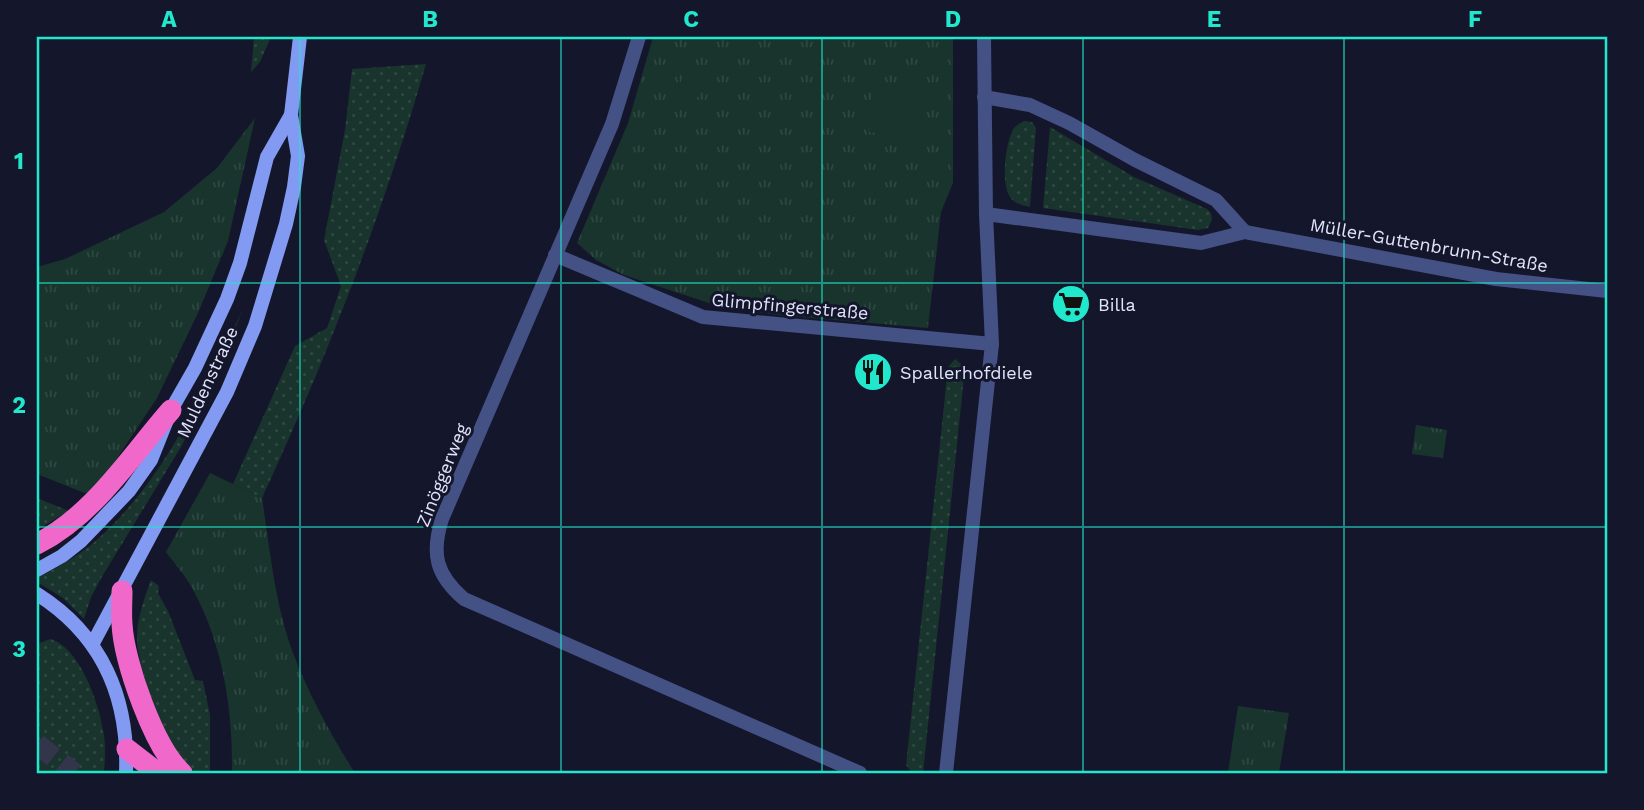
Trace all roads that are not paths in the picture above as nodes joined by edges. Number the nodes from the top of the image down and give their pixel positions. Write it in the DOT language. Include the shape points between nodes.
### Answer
graph roads {
  1 [pos="300,37"];
  2 [pos="639,37"];
  3 [pos="984,37"];
  4 [pos="984,97"];
  5 [pos="290,115"];
  6 [pos="986,214"];
  7 [pos="1245,232"];
  8 [pos="555,255"];
  9 [pos="1607,291"];
  10 [pos="992,344"];
  11 [pos="171,410"];
  12 [pos="37,544"];
  13 [pos="37,570"];
  14 [pos="122,591"];
  15 [pos="37,594"];
  16 [pos="92,645"];
  17 [pos="127,749"];
  18 [pos="126,773"];
  19 [pos="158,773"];
  20 [pos="183,773"];
  21 [pos="860,773"];
  22 [pos="946,773"];
  1 -- 5 [label="main road, Muldenstraße"];
  2 -- 8 [label="street, Zinöggerweg" via="612,124"];
  3 -- 4 [label="street"];
  4 -- 6 [label="street"];
  4 -- 7 [label="street" via="1030,105 1069,123 1216,200"];
  5 -- 11 [label="main road, Muldenstraße" via="267,158 227,299"];
  5 -- 14 [label="main road, Muldenstraße" via="298,156 293,187 255,326 227,392"];
  6 -- 7 [label="street, Müller-Guttenbrunn-Straße" via="1201,243"];
  6 -- 10 [label="street"];
  7 -- 9 [label="street, Müller-Guttenbrunn-Straße" via="1496,279"];
  8 -- 10 [label="street, Glimpfingerstraße" via="703,317"];
  8 -- 21 [label="street, Zinöggerweg" via="442,519 436,537 440,572 464,599"];
  10 -- 22 [label="street"];
  11 -- 12 [label="highway" via="114,480 64,527"];
  11 -- 13 [label="main road, Muldenstraße" via="151,460 128,491 80,541"];
  14 -- 16 [label="main road, Muldenstraße"];
  14 -- 20 [label="highway" via="121,626 139,691 164,751"];
  15 -- 16 [label="main road" via="66,616"];
  16 -- 17 [label="main road" via="114,684"];
  17 -- 18 [label="main road"];
  17 -- 19 [label="highway"];
}
